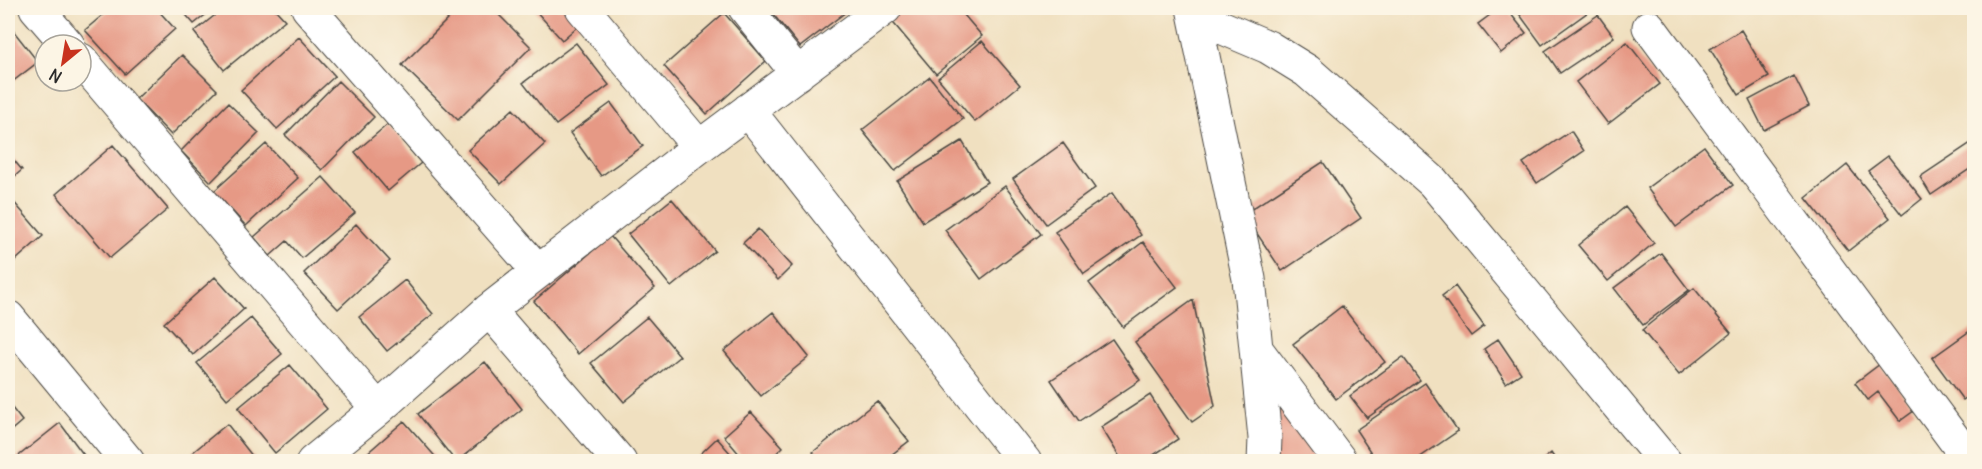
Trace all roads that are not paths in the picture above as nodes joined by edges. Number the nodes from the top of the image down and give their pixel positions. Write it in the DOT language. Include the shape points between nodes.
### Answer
graph roads {
  1 [pos="36,8"];
  2 [pos="308,8"];
  3 [pos="582,8"];
  4 [pos="745,8"];
  5 [pos="885,8"];
  6 [pos="1194,12"];
  7 [pos="1649,27"];
  8 [pos="58,33"];
  9 [pos="93,74"];
  10 [pos="798,74"];
  11 [pos="748,110"];
  12 [pos="699,147"];
  13 [pos="538,271"];
  14 [pos="489,310"];
  15 [pos="8,317"];
  16 [pos="1256,349"];
  17 [pos="378,409"];
  18 [pos="128,462"];
  19 [pos="313,462"];
  20 [pos="620,462"];
  21 [pos="1026,462"];
  22 [pos="1264,462"];
  23 [pos="1341,462"];
  24 [pos="1665,462"];
  25 [pos="1971,462"];
  1 -- 8 [label="street"];
  2 -- 13 [label="street"];
  3 -- 12 [label="street"];
  4 -- 10 [label="street"];
  5 -- 10 [label="street"];
  6 -- 16 [label="street" via="1249,279"];
  6 -- 24 [label="street" via="1268,47 1306,71 1433,182"];
  7 -- 25 [label="street"];
  9 -- 17 [label="street"];
  10 -- 11 [label="street"];
  11 -- 12 [label="street"];
  11 -- 21 [label="street"];
  12 -- 13 [label="street"];
  13 -- 14 [label="street"];
  14 -- 17 [label="street"];
  14 -- 20 [label="street"];
  15 -- 18 [label="street"];
  16 -- 22 [label="street"];
  16 -- 23 [label="street"];
  17 -- 19 [label="street"];
}
